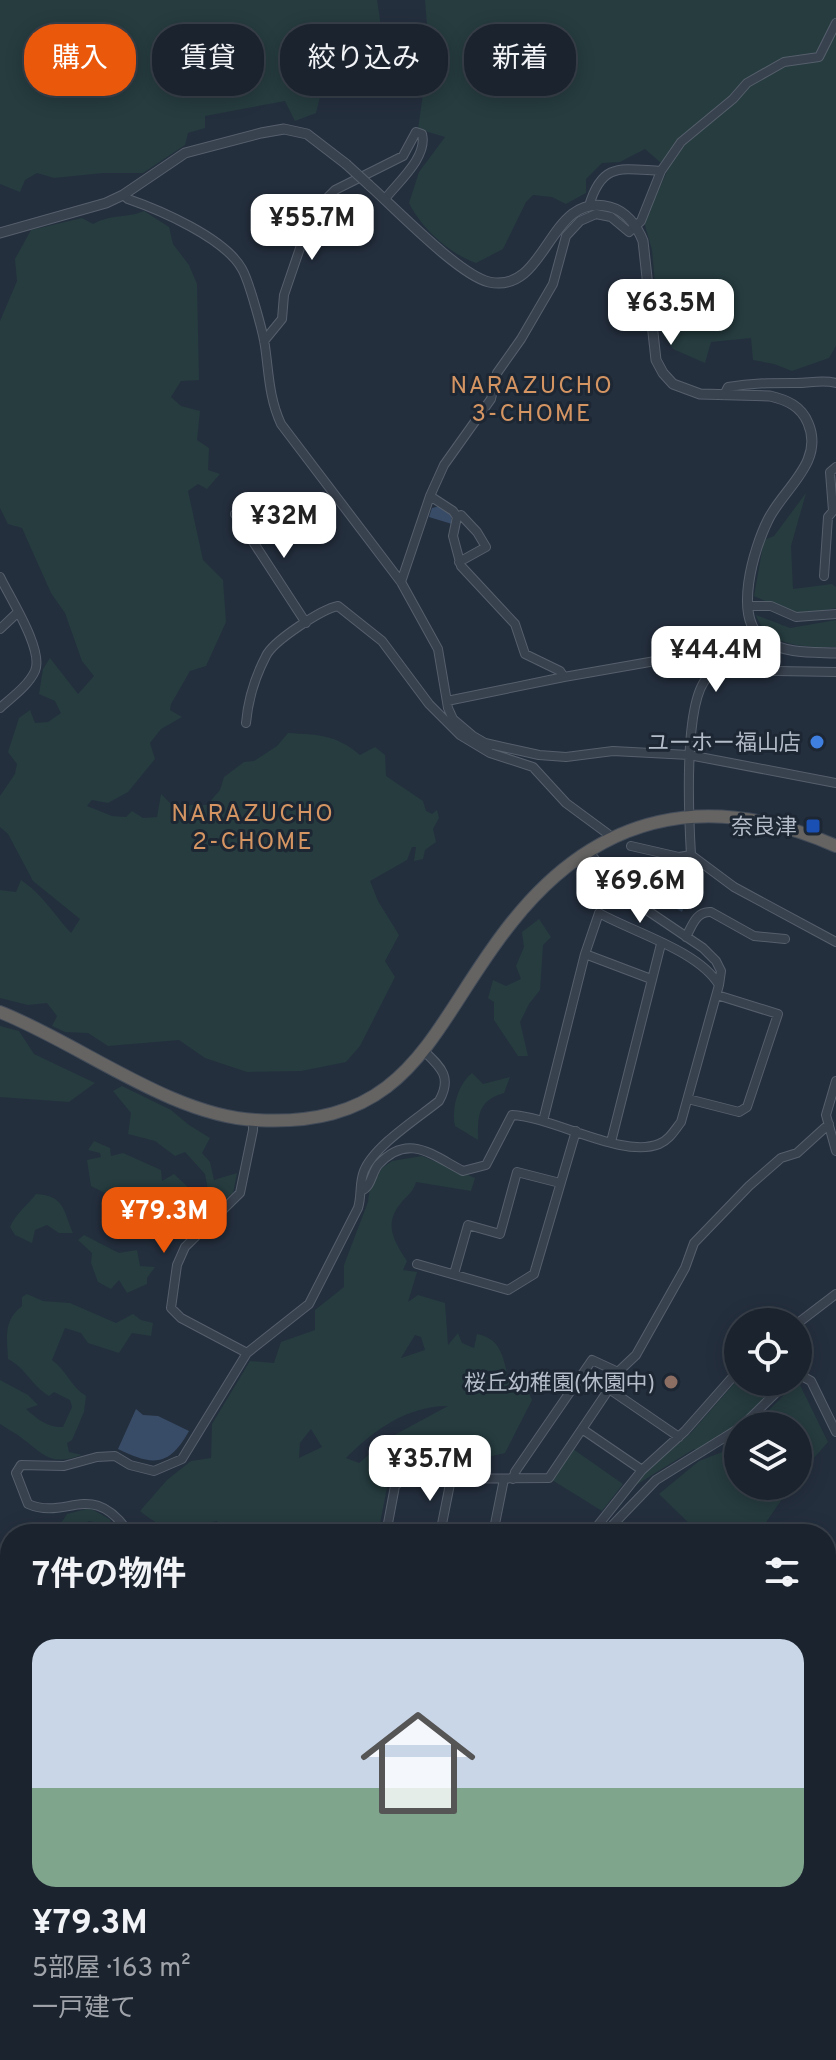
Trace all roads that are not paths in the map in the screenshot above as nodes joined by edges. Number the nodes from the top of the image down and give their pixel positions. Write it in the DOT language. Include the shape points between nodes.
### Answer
graph roads {
  1 [pos="836,23"];
  2 [pos="661,171"];
  3 [pos="123,195"];
  4 [pos="385,199"];
  5 [pos="589,206"];
  6 [pos="636,226"];
  7 [pos="0,233"];
  8 [pos="264,341"];
  9 [pos="836,383"];
  10 [pos="724,395"];
  11 [pos="836,467"];
  12 [pos="430,496"];
  13 [pos="235,514"];
  14 [pos="457,517"];
  15 [pos="459,562"];
  16 [pos="824,576"];
  17 [pos="0,577"];
  18 [pos="401,582"];
  19 [pos="748,606"];
  20 [pos="17,613"];
  21 [pos="836,614"];
  22 [pos="306,623"];
  23 [pos="0,629"];
  24 [pos="836,653"];
  25 [pos="836,672"];
  26 [pos="564,677"];
  27 [pos="708,677"];
  28 [pos="447,701"];
  29 [pos="0,708"];
  30 [pos="246,723"];
  31 [pos="689,755"];
  32 [pos="836,783"];
  33 [pos="689,816"];
  34 [pos="608,834"];
  35 [pos="631,846"];
  36 [pos="836,846"];
  37 [pos="589,852"];
  38 [pos="691,855"];
  39 [pos="686,937"];
  40 [pos="785,939"];
  41 [pos="836,942"];
  42 [pos="661,944"];
  43 [pos="585,954"];
  44 [pos="651,979"];
  45 [pos="719,985"];
  46 [pos="717,995"];
  47 [pos="0,1012"];
  48 [pos="425,1052"];
  49 [pos="836,1081"];
  50 [pos="688,1099"];
  51 [pos="253,1120"];
  52 [pos="543,1121"];
  53 [pos="829,1124"];
  54 [pos="576,1131"];
  55 [pos="611,1142"];
  56 [pos="836,1151"];
  57 [pos="560,1183"];
  58 [pos="361,1191"];
  59 [pos="417,1264"];
  60 [pos="454,1274"];
  61 [pos="836,1294"];
  62 [pos="812,1312"];
  63 [pos="247,1353"];
  64 [pos="618,1372"];
  65 [pos="812,1383"];
  66 [pos="724,1387"];
  67 [pos="609,1389"];
  68 [pos="772,1396"];
  69 [pos="756,1412"];
  70 [pos="582,1429"];
  71 [pos="836,1432"];
  72 [pos="679,1437"];
  73 [pos="724,1437"];
  74 [pos="642,1470"];
  75 [pos="451,1479"];
  76 [pos="509,1479"];
  77 [pos="124,1524"];
  78 [pos="388,1524"];
  79 [pos="442,1524"];
  80 [pos="496,1524"];
  81 [pos="599,1524"];
  82 [pos="614,1524"];
  1 -- 2 [label="street" via="819,57 784,62 747,83 681,142"];
  2 -- 5 [label="street" via="620,169 606,174 594,186"];
  2 -- 6 [label="street"];
  3 -- 4 [label="street, bridge" via="185,153 284,129 317,139"];
  3 -- 7 [label="street"];
  3 -- 8 [label="street" via="172,215 227,251 242,269"];
  4 -- 5 [label="street" via="464,271 504,283 527,270 562,222"];
  4 -- 8 [label="street" via="420,156 422,134 416,132 403,156 335,190 312,213 284,295 282,319"];
  5 -- 6 [label="street" via="612,207"];
  6 -- 10 [label="street" via="643,241 656,360 673,384 700,394"];
  6 -- 12 [label="street" via="629,232 611,217 596,214 566,236 553,284 497,373 491,399 444,465"];
  8 -- 18 [label="street" via="270,395 281,424"];
  9 -- 10 [label="street" via="761,382 728,387"];
  10 -- 19 [label="street" via="791,402 808,420 812,434 809,460 760,539 749,577"];
  11 -- 16 [label="street" via="830,472 833,511 828,517"];
  12 -- 14 [label="street"];
  12 -- 18 [label="street"];
  13 -- 22 [label="street"];
  14 -- 15 [label="street" via="453,536"];
  14 -- 15 [label="street" via="461,515 486,547"];
  15 -- 26 [label="street" via="515,624 525,654"];
  17 -- 20 [label="street"];
  18 -- 28 [label="street" via="438,649"];
  19 -- 21 [label="street" via="771,606 796,617"];
  19 -- 24 [label="street" via="754,631 764,641 798,652"];
  20 -- 23 [label="street"];
  20 -- 29 [label="street" via="38,654 36,669"];
  22 -- 30 [label="street" via="265,657 248,698"];
  22 -- 34 [label="street" via="338,606 382,641 429,704 460,735 490,753 533,767 566,803"];
  25 -- 27 [label="street" via="725,670"];
  26 -- 27 [label="street" via="678,657"];
  26 -- 28 [label="street"];
  27 -- 31 [label="street" via="691,729"];
  28 -- 31 [label="street" via="453,719 485,743 566,757 613,751"];
  31 -- 32 [label="street"];
  31 -- 33 [label="street"];
  33 -- 36 [label="highway" via="748,818"];
  33 -- 37 [label="highway" via="644,825"];
  33 -- 38 [label="street"];
  35 -- 38 [label="street"];
  37 -- 39 [label="street" via="623,894"];
  37 -- 48 [label="highway" via="551,880 510,924"];
  38 -- 41 [label="street" via="734,887"];
  39 -- 40 [label="street" via="699,914 711,912 754,936"];
  39 -- 45 [label="street" via="716,961"];
  42 -- 43 [label="street" via="599,913"];
  42 -- 44 [label="street"];
  42 -- 45 [label="street" via="697,960"];
  43 -- 44 [label="street"];
  43 -- 52 [label="street"];
  44 -- 55 [label="street"];
  45 -- 46 [label="street"];
  46 -- 50 [label="street"];
  46 -- 50 [label="street" via="778,1014 747,1107 739,1112"];
  47 -- 51 [label="highway" via="175,1100"];
  48 -- 51 [label="highway" via="390,1085 352,1107 307,1119"];
  48 -- 58 [label="street" via="437,1063 446,1089 439,1101 375,1155 364,1170"];
  49 -- 53 [label="street" via="828,1102"];
  50 -- 55 [label="street" via="681,1122 668,1139 634,1148"];
  51 -- 63 [label="street" via="240,1193 185,1247 171,1308"];
  52 -- 54 [label="street"];
  52 -- 58 [label="street" via="512,1115 486,1165 463,1171 417,1147 404,1148 377,1166"];
  53 -- 56 [label="street"];
  53 -- 64 [label="street" via="749,1186 694,1243 636,1355"];
  54 -- 55 [label="street"];
  54 -- 57 [label="street"];
  57 -- 60 [label="street" via="534,1274 508,1290"];
  57 -- 60 [label="street" via="517,1172 500,1234 468,1225"];
  58 -- 63 [label="street" via="358,1208 309,1304"];
  59 -- 60 [label="street"];
  61 -- 62 [label="street"];
  63 -- 77 [label="street" via="192,1445 171,1466 154,1471 115,1456 64,1466 21,1465 16,1473 28,1504 37,1508 90,1503"];
  64 -- 67 [label="street"];
  64 -- 76 [label="street" via="592,1360"];
  65 -- 71 [label="street"];
  66 -- 72 [label="street"];
  67 -- 70 [label="street"];
  67 -- 72 [label="street"];
  68 -- 69 [label="street"];
  70 -- 74 [label="street"];
  70 -- 76 [label="street" via="549,1478"];
  72 -- 74 [label="street"];
  73 -- 82 [label="street" via="656,1480"];
  74 -- 81 [label="street"];
  75 -- 76 [label="street"];
  75 -- 78 [label="street" via="403,1479 395,1486"];
  75 -- 79 [label="street"];
  76 -- 80 [label="street"];
}
